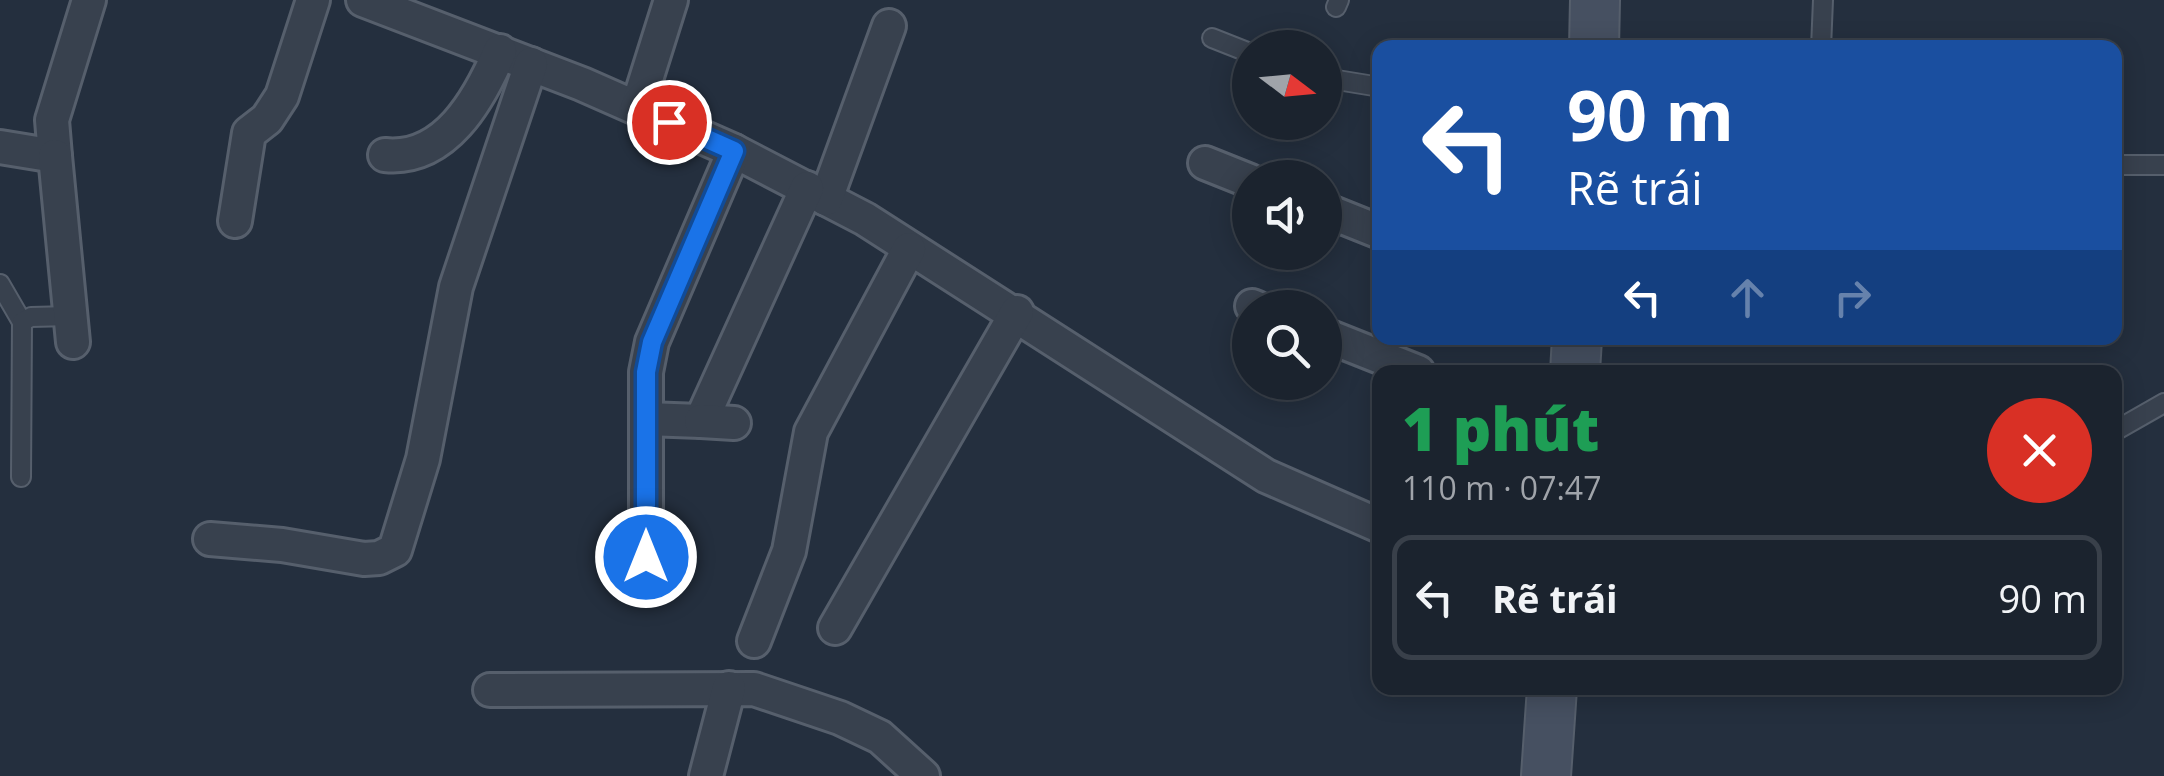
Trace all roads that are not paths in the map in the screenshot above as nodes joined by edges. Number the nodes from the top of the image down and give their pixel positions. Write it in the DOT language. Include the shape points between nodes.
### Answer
graph roads {
  1 [pos="89,0"];
  2 [pos="313,0"];
  3 [pos="364,0"];
  4 [pos="671,0"];
  5 [pos="1595,0"];
  6 [pos="1822,0"];
  7 [pos="889,26"];
  8 [pos="1212,38"];
  9 [pos="1594,40"];
  10 [pos="1821,40"];
  11 [pos="1232,46"];
  12 [pos="500,52"];
  13 [pos="532,64"];
  14 [pos="1342,81"];
  15 [pos="1372,86"];
  16 [pos="636,108"];
  17 [pos="0,147"];
  18 [pos="734,151"];
  19 [pos="385,155"];
  20 [pos="55,156"];
  21 [pos="1206,163"];
  22 [pos="2122,165"];
  23 [pos="2164,165"];
  24 [pos="1232,174"];
  25 [pos="817,194"];
  26 [pos="1342,217"];
  27 [pos="235,222"];
  28 [pos="1372,229"];
  29 [pos="909,249"];
  30 [pos="0,284"];
  31 [pos="1017,312"];
  32 [pos="22,322"];
  33 [pos="72,329"];
  34 [pos="1342,342"];
  35 [pos="1400,365"];
  36 [pos="2164,403"];
  37 [pos="646,419"];
  38 [pos="2122,427"];
  39 [pos="21,476"];
  40 [pos="1372,522"];
  41 [pos="210,539"];
  42 [pos="646,557"];
  43 [pos="835,628"];
  44 [pos="754,641"];
  45 [pos="729,688"];
  46 [pos="490,690"];
  47 [pos="1552,695"];
  48 [pos="914,772"];
  49 [pos="706,776"];
  50 [pos="1546,776"];
  1 -- 20 [label="street" via="52,120"];
  2 -- 27 [label="street" via="282,96 249,133"];
  3 -- 12 [label="street"];
  4 -- 16 [label="street"];
  5 -- 9 [label="main road"];
  6 -- 10 [label="lane"];
  7 -- 25 [label="street"];
  8 -- 11 [label="lane"];
  12 -- 13 [label="street"];
  12 -- 19 [label="street" via="484,87 429,149 408,158"];
  13 -- 16 [label="street"];
  13 -- 41 [label="street" via="456,288 422,459 395,550 364,559"];
  14 -- 15 [label="lane"];
  16 -- 18 [label="street"];
  17 -- 20 [label="street"];
  18 -- 25 [label="street"];
  18 -- 37 [label="street" via="652,342"];
  20 -- 33 [label="street"];
  21 -- 24 [label="street"];
  22 -- 23 [label="lane"];
  25 -- 29 [label="street"];
  25 -- 37 [label="street" via="718,422"];
  26 -- 28 [label="street"];
  29 -- 31 [label="street"];
  29 -- 44 [label="street" via="811,432 789,551"];
  30 -- 32 [label="lane"];
  31 -- 40 [label="street" via="1266,476"];
  31 -- 43 [label="street"];
  32 -- 33 [label="lane" via="31,317"];
  32 -- 39 [label="lane"];
  34 -- 35 [label="street"];
  36 -- 38 [label="lane"];
  37 -- 42 [label="street"];
  45 -- 46 [label="street"];
  45 -- 48 [label="street" via="774,694 880,736"];
  45 -- 49 [label="street"];
  47 -- 50 [label="main road"];
}
